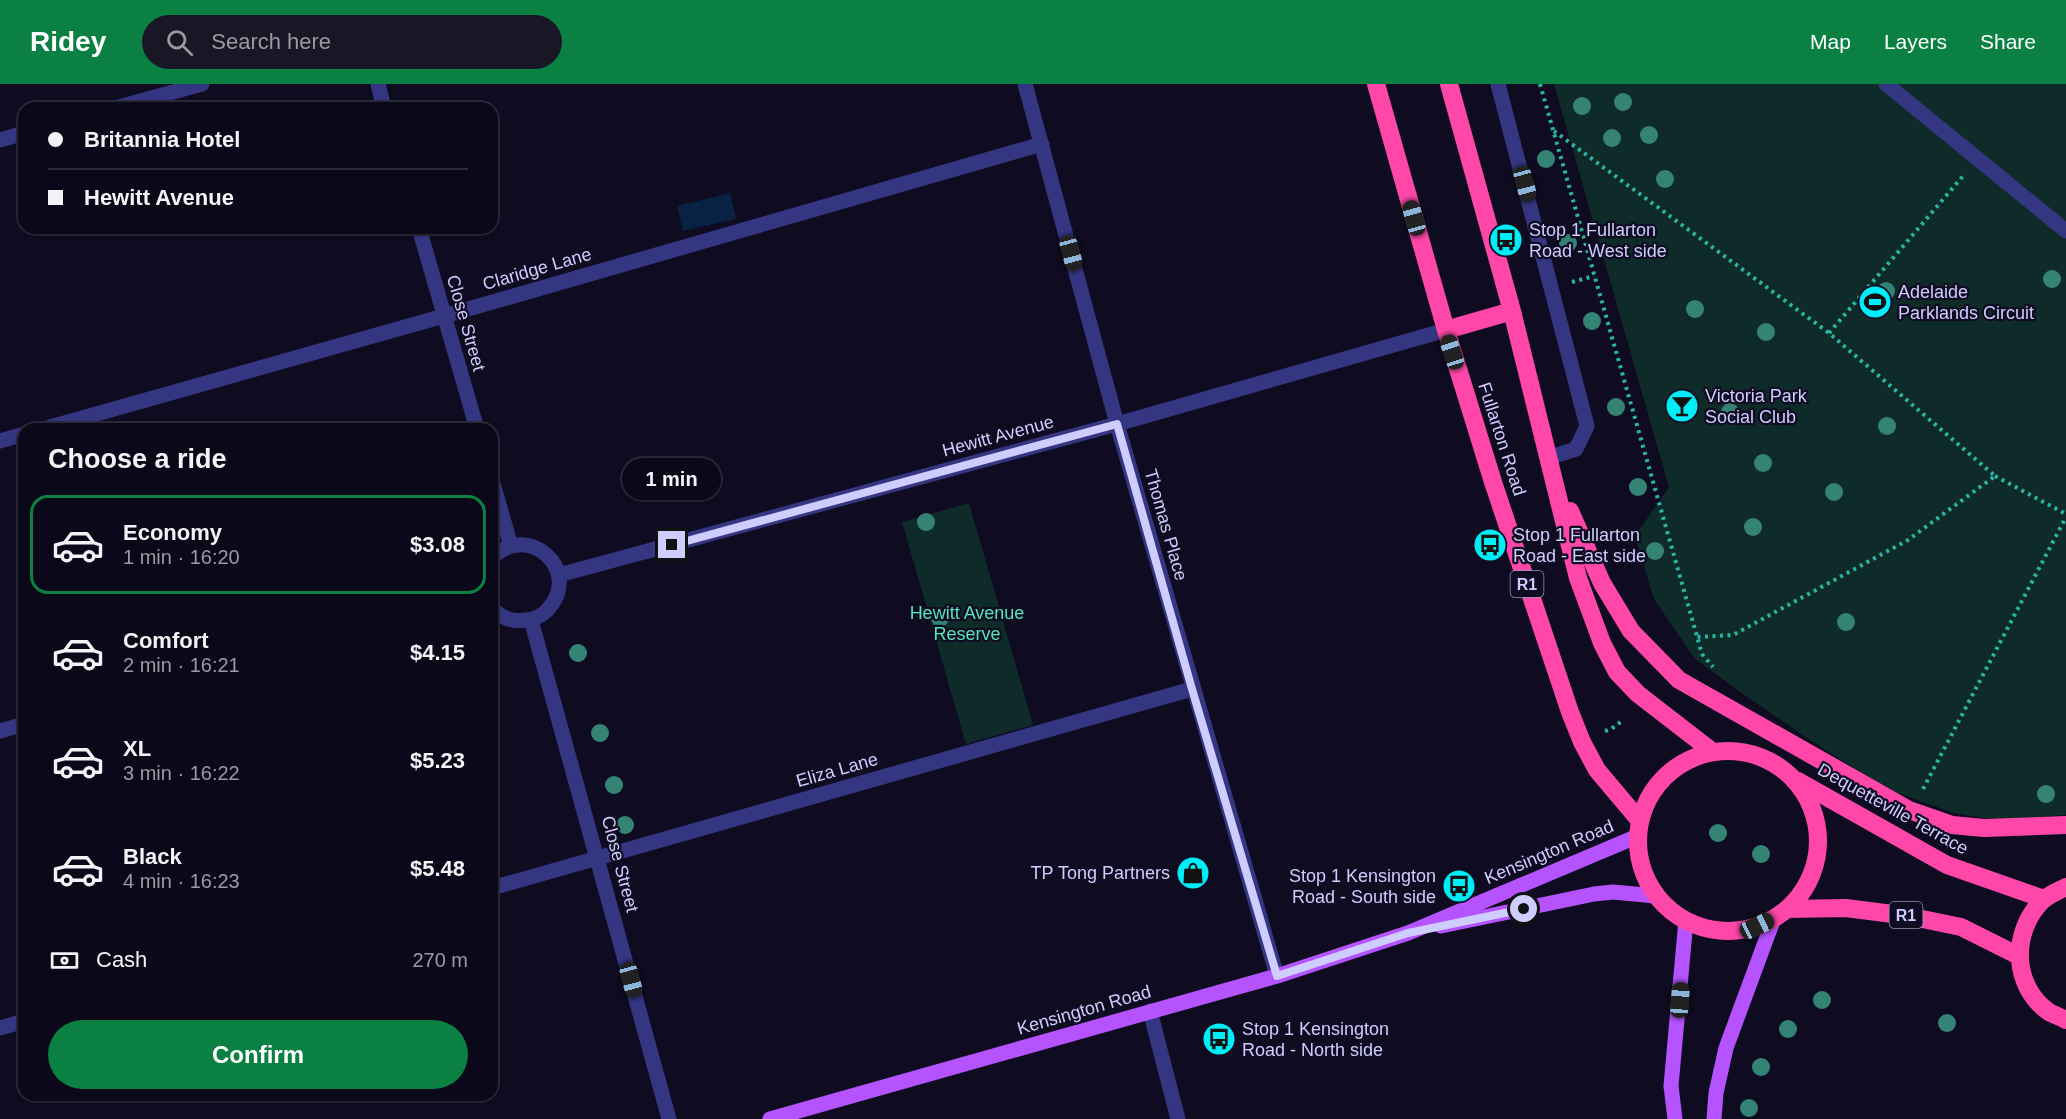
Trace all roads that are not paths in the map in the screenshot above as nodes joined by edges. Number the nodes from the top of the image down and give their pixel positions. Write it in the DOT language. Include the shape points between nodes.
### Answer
graph roads {
  1 [pos="202,84"];
  2 [pos="378,84"];
  3 [pos="1025,84"];
  4 [pos="1376,84"];
  5 [pos="1449,84"];
  6 [pos="1498,84"];
  7 [pos="1886,84"];
  8 [pos="137,102"];
  9 [pos="382,102"];
  10 [pos="18,135"];
  11 [pos="0,140"];
  12 [pos="1042,144"];
  13 [pos="2066,231"];
  14 [pos="420,234"];
  15 [pos="1512,311"];
  16 [pos="444,316"];
  17 [pos="1446,330"];
  18 [pos="64,423"];
  19 [pos="475,423"];
  20 [pos="1117,424"];
  21 [pos="18,436"];
  22 [pos="0,441"];
  23 [pos="1549,461"];
  24 [pos="498,501"];
  25 [pos="511,546"];
  26 [pos="498,554"];
  27 [pos="559,575"];
  28 [pos="498,612"];
  29 [pos="531,620"];
  30 [pos="1192,689"];
  31 [pos="18,726"];
  32 [pos="0,731"];
  33 [pos="1713,753"];
  34 [pos="1791,777"];
  35 [pos="2066,825"];
  36 [pos="1639,829"];
  37 [pos="598,858"];
  38 [pos="498,886"];
  39 [pos="2066,887"];
  40 [pos="1656,896"];
  41 [pos="2044,899"];
  42 [pos="1780,914"];
  43 [pos="1686,921"];
  44 [pos="1408,933"];
  45 [pos="2019,956"];
  46 [pos="1277,976"];
  47 [pos="1150,1011"];
  48 [pos="2066,1020"];
  49 [pos="18,1023"];
  50 [pos="0,1028"];
  51 [pos="669,1119"];
  52 [pos="770,1119"];
  53 [pos="1178,1119"];
  54 [pos="1675,1119"];
  55 [pos="1714,1119"];
  1 -- 8 [label="street"];
  2 -- 9 [label="street"];
  3 -- 12 [label="street, Thomas Place"];
  4 -- 17 [label="highway, Fullarton Road / R1"];
  5 -- 15 [label="highway, Fullarton Road"];
  6 -- 23 [label="street" via="1587,426 1576,449"];
  7 -- 13 [label="street"];
  10 -- 11 [label="street"];
  12 -- 16 [label="street, Claridge Lane"];
  12 -- 20 [label="street, Thomas Place"];
  14 -- 16 [label="street, Close Street"];
  15 -- 17 [label="highway"];
  15 -- 23 [label="highway, Fullarton Road"];
  16 -- 18 [label="street, Claridge Lane"];
  16 -- 19 [label="street, Close Street"];
  17 -- 20 [label="street, Hewitt Avenue"];
  17 -- 36 [label="highway, Fullarton Road / R1" via="1493,482 1582,742"];
  20 -- 27 [label="street, Hewitt Avenue"];
  20 -- 30 [label="street, Thomas Place"];
  21 -- 22 [label="street"];
  23 -- 33 [label="highway, Fullarton Road" via="1578,578 1617,672 1638,694"];
  23 -- 35 [label="highway" via="1602,583 1631,631 1679,680 1909,810 1952,825"];
  24 -- 25 [label="street"];
  25 -- 26 [label="street"];
  25 -- 27 [label="street" via="538,548 549,556"];
  27 -- 29 [label="street" via="555,602 547,612"];
  28 -- 29 [label="street" via="517,621"];
  29 -- 37 [label="street, Close Street"];
  30 -- 37 [label="street, Eliza Lane"];
  30 -- 46 [label="street, Thomas Place"];
  31 -- 32 [label="street"];
  33 -- 34 [label="highway" via="1755,755"];
  33 -- 36 [label="highway" via="1688,761 1666,776 1654,789"];
  34 -- 41 [label="highway, Dequetteville Terrace" via="1947,866"];
  34 -- 42 [label="highway" via="1805,793 1814,813 1817,855 1801,893"];
  36 -- 40 [label="highway, R1" via="1642,868"];
  36 -- 44 [label="main road, Kensington Road"];
  37 -- 38 [label="street, Eliza Lane"];
  37 -- 51 [label="street, Close Street"];
  39 -- 41 [label="highway"];
  40 -- 43 [label="highway, R1"];
  40 -- 44 [label="main road, Kensington Road" via="1594,894"];
  41 -- 45 [label="highway" via="2025,925"];
  42 -- 43 [label="highway, R1" via="1739,930 1721,931"];
  42 -- 45 [label="highway, R1" via="1846,908 1908,916 1961,927"];
  42 -- 55 [label="main road" via="1726,1048"];
  43 -- 54 [label="main road" via="1671,1086"];
  44 -- 46 [label="main road, Kensington Road"];
  45 -- 48 [label="highway" via="2023,978 2033,996"];
  46 -- 47 [label="main road, Kensington Road"];
  47 -- 52 [label="main road, Kensington Road"];
  47 -- 53 [label="street"];
  49 -- 50 [label="street"];
}
